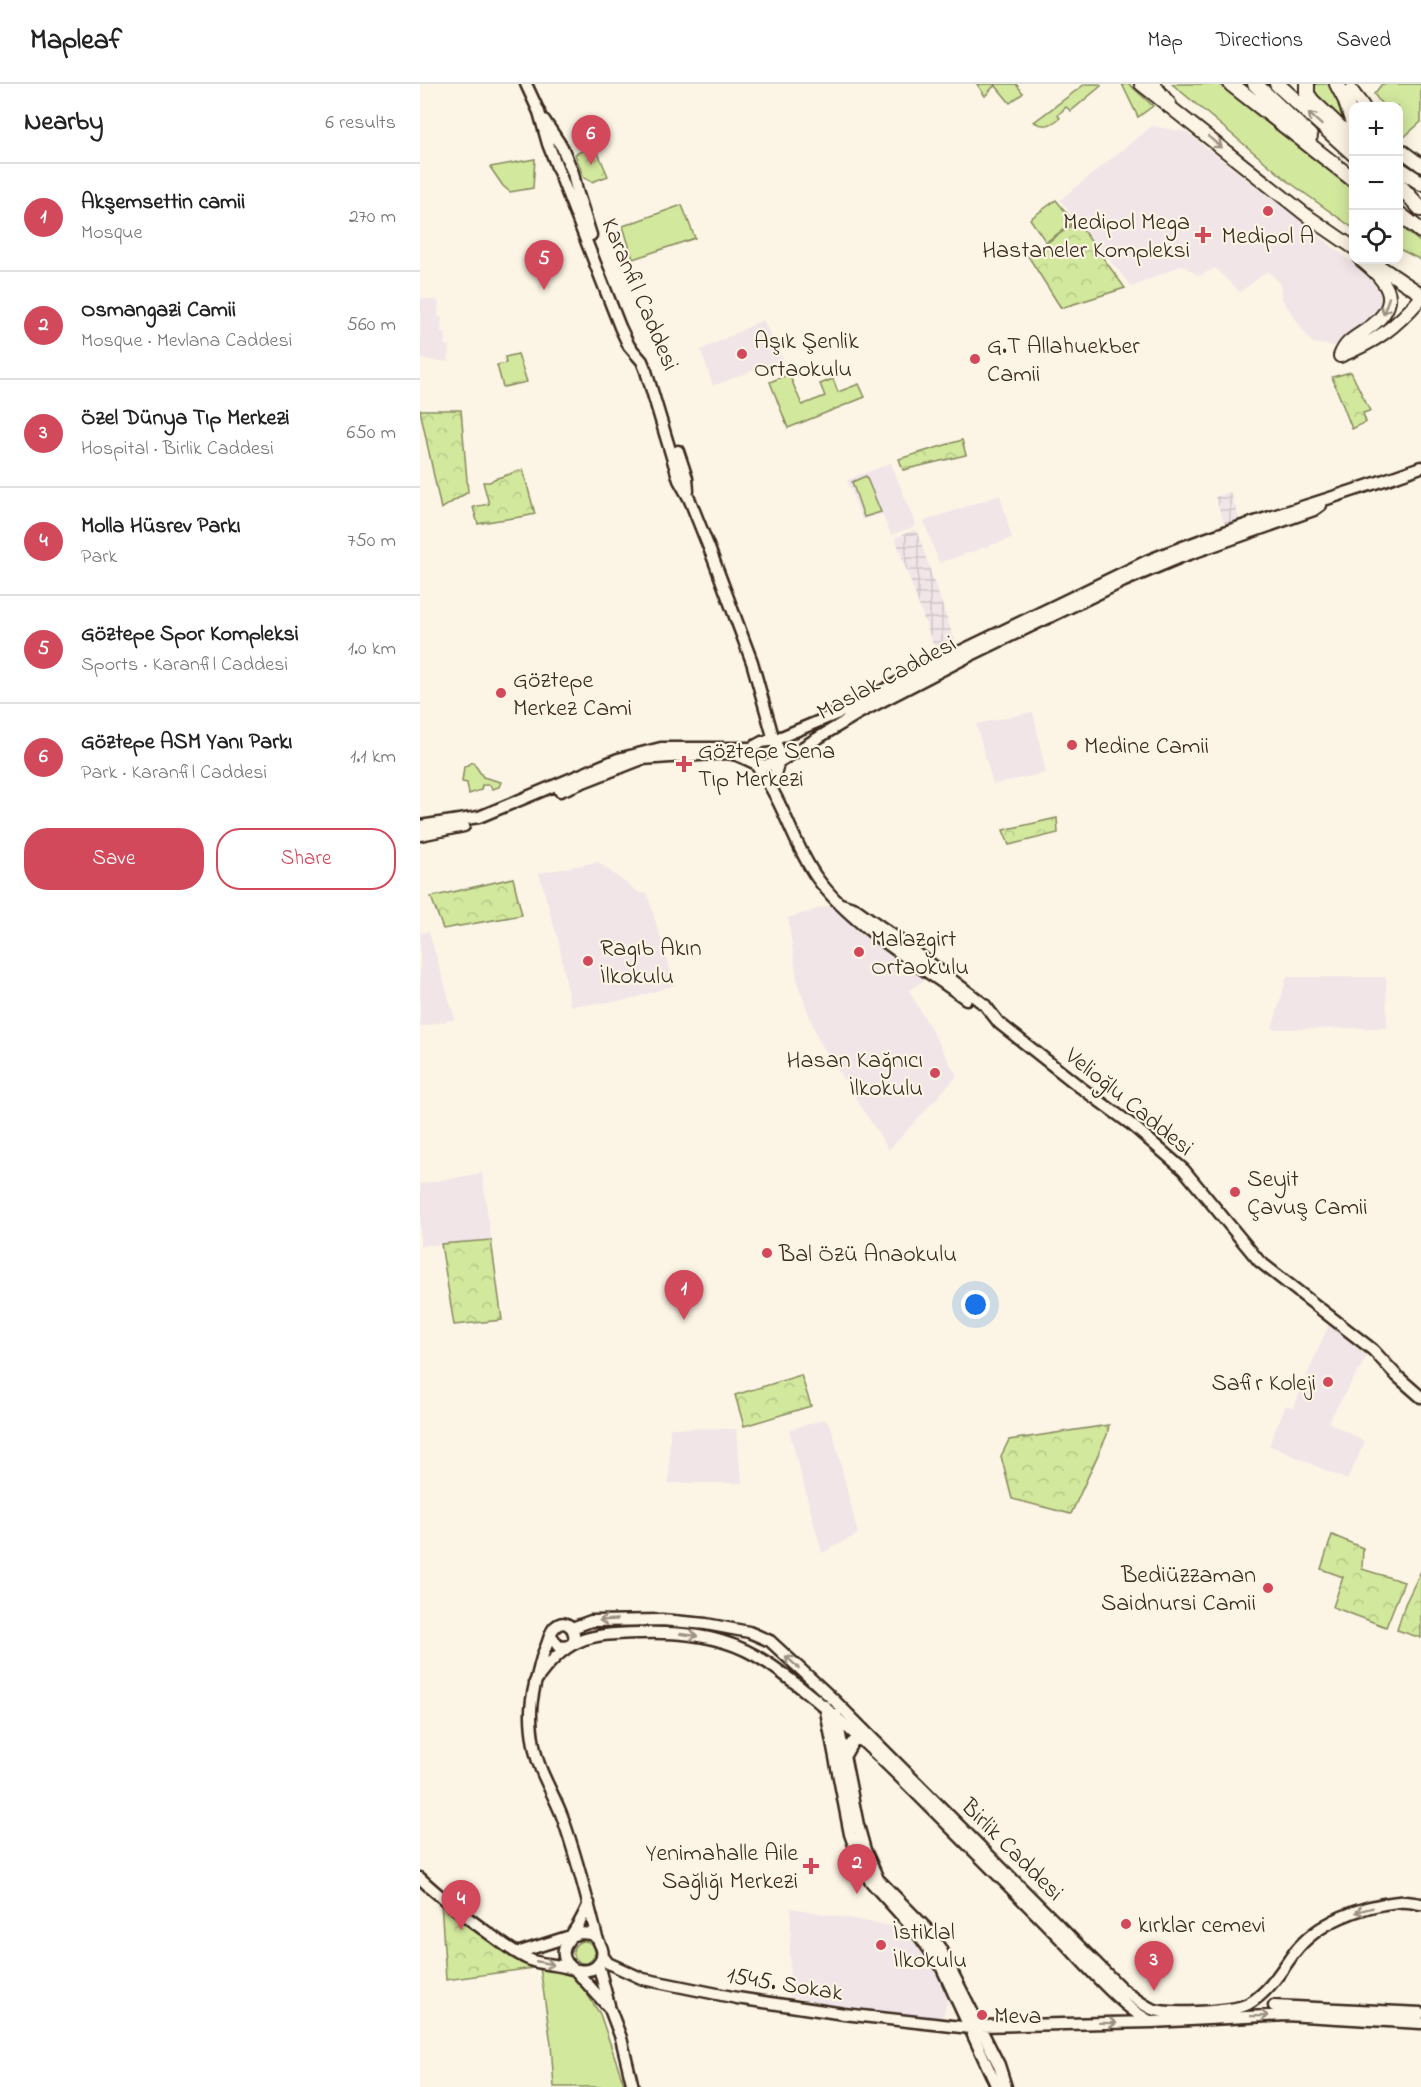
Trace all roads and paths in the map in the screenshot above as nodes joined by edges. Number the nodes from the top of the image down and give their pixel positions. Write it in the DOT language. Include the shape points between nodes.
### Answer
graph roads {
  1 [pos="526,84"];
  2 [pos="1141,84"];
  3 [pos="1152,84"];
  4 [pos="1231,84"];
  5 [pos="1255,84"];
  6 [pos="1276,84"];
  7 [pos="1307,84"];
  8 [pos="1337,84"];
  9 [pos="1350,87"];
  10 [pos="1360,102"];
  11 [pos="1169,105"];
  12 [pos="539,112"];
  13 [pos="1349,116"];
  14 [pos="1349,137"];
  15 [pos="562,147"];
  16 [pos="1349,150"];
  17 [pos="551,152"];
  18 [pos="1403,152"];
  19 [pos="1421,165"];
  20 [pos="1349,170"];
  21 [pos="1403,171"];
  22 [pos="1349,177"];
  23 [pos="1421,183"];
  24 [pos="1403,189"];
  25 [pos="1403,195"];
  26 [pos="1419,207"];
  27 [pos="1334,234"];
  28 [pos="1349,245"];
  29 [pos="1349,250"];
  30 [pos="1365,264"];
  31 [pos="1376,264"];
  32 [pos="1421,296"];
  33 [pos="1421,467"];
  34 [pos="689,498"];
  35 [pos="1328,500"];
  36 [pos="774,740"];
  37 [pos="751,748"];
  38 [pos="777,763"];
  39 [pos="756,764"];
  40 [pos="771,788"];
  41 [pos="420,826"];
  42 [pos="420,835"];
  43 [pos="1421,1397"];
  44 [pos="572,1628"];
  45 [pos="552,1637"];
  46 [pos="569,1645"];
  47 [pos="535,1682"];
  48 [pos="830,1704"];
  49 [pos="836,1717"];
  50 [pos="862,1734"];
  51 [pos="844,1757"];
  52 [pos="420,1878"];
  53 [pos="589,1903"];
  54 [pos="1421,1904"];
  55 [pos="570,1937"];
  56 [pos="596,1938"];
  57 [pos="517,1953"];
  58 [pos="600,1960"];
  59 [pos="575,1970"];
  60 [pos="1281,1972"];
  61 [pos="1274,2006"];
  62 [pos="610,2008"];
  63 [pos="1421,2013"];
  64 [pos="1286,2015"];
  65 [pos="1152,2022"];
  66 [pos="1421,2022"];
  67 [pos="975,2027"];
  68 [pos="633,2087"];
  69 [pos="997,2087"];
  70 [pos="1006,2087"];
  1 -- 12 [label="main road, Karanfil Caddesi"];
  2 -- 11 [label="main road"];
  3 -- 11 [label="highway"];
  4 -- 22 [label="highway"];
  5 -- 20 [label="highway"];
  16 -- 6 [label="highway, one-way"];
  7 -- 14 [label="highway" via="1307,94"];
  8 -- 13 [label="highway"];
  9 -- 10 [label="main road"];
  11 -- 27 [label="main road, one-way"];
  12 -- 15 [label="main road, Karanfil Caddesi"];
  12 -- 17 [label="main road, Karanfil Caddesi"];
  15 -- 17 [label="main road"];
  15 -- 34 [label="main road, Karanfil Caddesi" via="613,292 654,374 687,478"];
  17 -- 34 [label="main road, Karanfil Caddesi" via="620,327 646,371 679,480"];
  18 -- 19 [label="main road"];
  21 -- 23 [label="highway"];
  24 -- 26 [label="highway"];
  25 -- 26 [label="highway"];
  27 -- 28 [label="main road"];
  27 -- 29 [label="main road"];
  30 -- 32 [label="main road, one-way" via="1387,287 1390,300 1382,317 1348,342 1340,356 1389,330"];
  31 -- 32 [label="main road"];
  33 -- 35 [label="main road, Maslak Caddesi"];
  34 -- 36 [label="main road, Karanfil Caddesi" via="752,662"];
  35 -- 36 [label="main road, Maslak Caddesi" via="1294,508 1147,561 841,712"];
  35 -- 38 [label="main road, Maslak Caddesi" via="1314,510 1114,585 859,713"];
  36 -- 37 [label="main road, Maslak Caddesi"];
  36 -- 38 [label="main road, Karanfil Caddesi" via="781,754"];
  37 -- 39 [label="main road, Velioğlu Caddesi"];
  37 -- 41 [label="main road, Maslak Caddesi" via="661,748 618,759 479,817"];
  38 -- 39 [label="main road, Maslak Caddesi" via="766,767"];
  38 -- 40 [label="main road"];
  39 -- 40 [label="main road, Velioğlu Caddesi"];
  39 -- 42 [label="main road, Maslak Caddesi" via="727,753 642,759 482,822"];
  40 -- 43 [label="main road, Velioğlu Caddesi" via="793,837 833,897 856,909 985,1005 999,1023 1172,1159 1259,1261 1373,1350"];
  44 -- 45 [label="main road" via="558,1625"];
  44 -- 46 [label="main road" via="574,1639"];
  48 -- 44 [label="main road, one-way" via="825,1693 770,1641 749,1632 662,1620 591,1621"];
  45 -- 46 [label="main road" via="558,1646"];
  45 -- 47 [label="main road"];
  46 -- 47 [label="main road" via="549,1661"];
  46 -- 48 [label="main road, Birlik Caddesi, one-way" via="597,1635 619,1633 691,1634 725,1642 767,1662"];
  47 -- 53 [label="main road" via="530,1720 535,1749"];
  48 -- 49 [label="main road, Birlik Caddesi"];
  48 -- 50 [label="main road, Birlik Caddesi"];
  48 -- 67 [label="main road" via="850,1834 859,1859 870,1881 941,1966"];
  49 -- 50 [label="main road, Birlik Caddesi"];
  49 -- 51 [label="main road"];
  50 -- 51 [label="main road"];
  50 -- 60 [label="main road, Birlik Caddesi" via="1140,2003 1173,2012 1232,2008 1261,1994"];
  50 -- 65 [label="main road, Birlik Caddesi" via="1100,1979 1139,2016"];
  51 -- 67 [label="main road" via="864,1850 878,1879 927,1929 940,1948"];
  52 -- 57 [label="main road" via="452,1907"];
  53 -- 55 [label="main road"];
  53 -- 56 [label="main road"];
  54 -- 60 [label="main road, Birlik Caddesi, one-way" via="1400,1901 1340,1916 1295,1951"];
  55 -- 56 [label="main road" via="580,1932"];
  55 -- 57 [label="main road"];
  55 -- 59 [label="main road" via="564,1955"];
  56 -- 58 [label="main road" via="600,1943"];
  57 -- 59 [label="main road, one-way" via="536,1962"];
  58 -- 59 [label="main road" via="587,1971"];
  58 -- 62 [label="main road"];
  58 -- 67 [label="main road, 1545. Sokak" via="643,1979 781,2006"];
  59 -- 62 [label="main road"];
  60 -- 61 [label="main road" via="1270,1995"];
  61 -- 63 [label="main road"];
  61 -- 64 [label="main road"];
  62 -- 68 [label="main road"];
  65 -- 64 [label="main road, one-way"];
  64 -- 66 [label="main road"];
  67 -- 65 [label="main road, 1545. Sokak, one-way"];
  67 -- 69 [label="main road"];
  67 -- 70 [label="main road" via="999,2065"];
}
